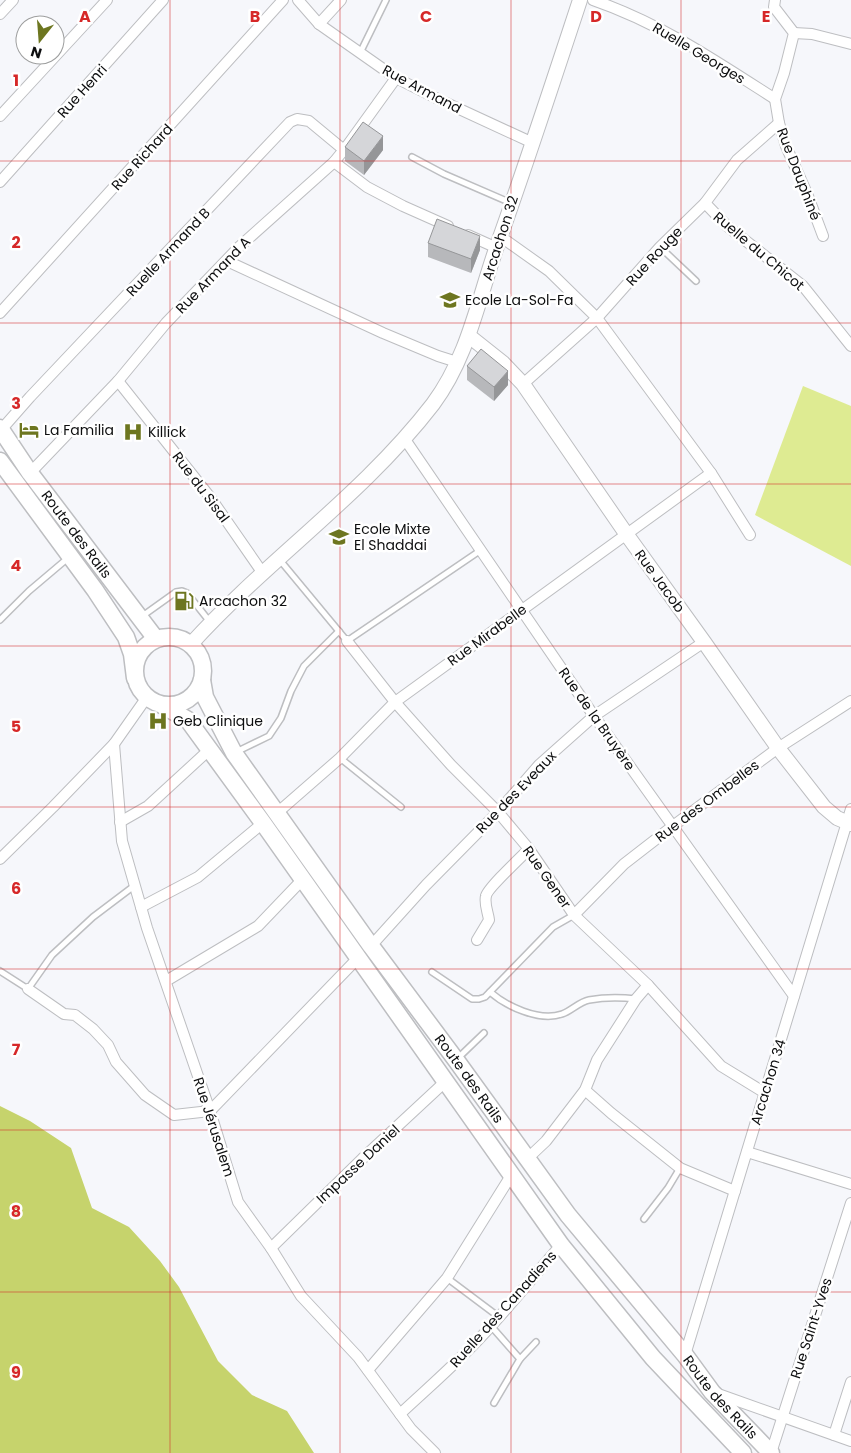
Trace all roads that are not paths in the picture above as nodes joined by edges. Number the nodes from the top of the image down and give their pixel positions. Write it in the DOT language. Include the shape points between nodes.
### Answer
graph roads {
  1 [pos="13,0"];
  2 [pos="107,0"];
  3 [pos="163,0"];
  4 [pos="283,0"];
  5 [pos="298,0"];
  6 [pos="341,0"];
  7 [pos="386,0"];
  8 [pos="580,0"];
  9 [pos="593,0"];
  10 [pos="775,0"];
  11 [pos="0,14"];
  12 [pos="320,24"];
  13 [pos="794,34"];
  14 [pos="851,44"];
  15 [pos="360,53"];
  16 [pos="396,78"];
  17 [pos="775,99"];
  18 [pos="0,116"];
  19 [pos="779,124"];
  20 [pos="533,143"];
  21 [pos="344,150"];
  22 [pos="412,157"];
  23 [pos="334,162"];
  24 [pos="0,182"];
  25 [pos="705,203"];
  26 [pos="512,204"];
  27 [pos="823,236"];
  28 [pos="499,242"];
  29 [pos="660,247"];
  30 [pos="227,261"];
  31 [pos="696,281"];
  32 [pos="0,313"];
  33 [pos="597,318"];
  34 [pos="469,336"];
  35 [pos="851,346"];
  36 [pos="457,362"];
  37 [pos="118,381"];
  38 [pos="523,384"];
  39 [pos="1,429"];
  40 [pos="404,438"];
  41 [pos="2,468"];
  42 [pos="30,473"];
  43 [pos="711,473"];
  44 [pos="627,535"];
  45 [pos="750,535"];
  46 [pos="481,550"];
  47 [pos="70,556"];
  48 [pos="279,558"];
  49 [pos="262,572"];
  50 [pos="522,609"];
  51 [pos="140,618"];
  52 [pos="0,620"];
  53 [pos="211,622"];
  54 [pos="339,631"];
  55 [pos="156,639"];
  56 [pos="347,641"];
  57 [pos="704,642"];
  58 [pos="191,644"];
  59 [pos="135,678"];
  60 [pos="202,680"];
  61 [pos="155,701"];
  62 [pos="851,701"];
  63 [pos="395,702"];
  64 [pos="594,716"];
  65 [pos="114,744"];
  66 [pos="778,748"];
  67 [pos="209,750"];
  68 [pos="234,753"];
  69 [pos="340,758"];
  70 [pos="401,807"];
  71 [pos="498,812"];
  72 [pos="276,813"];
  73 [pos="850,818"];
  74 [pos="120,822"];
  75 [pos="263,823"];
  76 [pos="673,826"];
  77 [pos="529,848"];
  78 [pos="0,859"];
  79 [pos="303,879"];
  80 [pos="135,886"];
  81 [pos="141,907"];
  82 [pos="574,915"];
  83 [pos="478,940"];
  84 [pos="370,946"];
  85 [pos="358,958"];
  86 [pos="0,971"];
  87 [pos="432,972"];
  88 [pos="166,981"];
  89 [pos="648,985"];
  90 [pos="28,989"];
  91 [pos="490,992"];
  92 [pos="794,996"];
  93 [pos="636,1000"];
  94 [pos="484,1033"];
  95 [pos="456,1060"];
  96 [pos="446,1081"];
  97 [pos="585,1090"];
  98 [pos="765,1093"];
  99 [pos="210,1111"];
  100 [pos="747,1152"];
  101 [pos="528,1158"];
  102 [pos="680,1168"];
  103 [pos="512,1174"];
  104 [pos="851,1184"];
  105 [pos="735,1191"];
  106 [pos="851,1203"];
  107 [pos="644,1219"];
  108 [pos="561,1245"];
  109 [pos="271,1248"];
  110 [pos="447,1278"];
  111 [pos="499,1317"];
  112 [pos="491,1326"];
  113 [pos="536,1342"];
  114 [pos="685,1355"];
  115 [pos="520,1359"];
  116 [pos="368,1370"];
  117 [pos="851,1382"];
  118 [pos="712,1392"];
  119 [pos="494,1403"];
  120 [pos="400,1414"];
  121 [pos="782,1417"];
  122 [pos="834,1435"];
  123 [pos="851,1442"];
  124 [pos="435,1453"];
  125 [pos="743,1453"];
  126 [pos="771,1453"];
  1 -- 11 [label="street"];
  2 -- 18 [label="street"];
  3 -- 24 [label="street, Rue Henri"];
  4 -- 32 [label="street, Rue Richard"];
  5 -- 12 [label="street, Rue Armand"];
  6 -- 12 [label="street"];
  7 -- 15 [label="lane"];
  8 -- 20 [label="street, Arcachon 32"];
  9 -- 17 [label="street, Ruelle Georges" via="676,36"];
  10 -- 13 [label="street" via="774,7"];
  12 -- 15 [label="street, Rue Armand"];
  13 -- 14 [label="street" via="812,34"];
  13 -- 17 [label="street, Rue Dauphiné"];
  15 -- 16 [label="street, Rue Armand"];
  16 -- 20 [label="street, Rue Armand"];
  16 -- 21 [label="street, Rue Armand A"];
  17 -- 19 [label="street, Rue Dauphiné"];
  19 -- 25 [label="street, Rue Rouge" via="737,160"];
  19 -- 27 [label="street, Rue Dauphiné"];
  20 -- 26 [label="street, Arcachon 32"];
  21 -- 23 [label="street, Rue Armand A"];
  21 -- 39 [label="street, Ruelle Armand B" via="309,121 298,119 290,122"];
  22 -- 26 [label="lane"];
  23 -- 28 [label="street" via="367,187 403,206"];
  23 -- 30 [label="street, Rue Armand A"];
  25 -- 29 [label="street, Rue Rouge"];
  25 -- 35 [label="street, Ruelle du Chicot" via="727,226 803,286"];
  26 -- 28 [label="street, Arcachon 32"];
  28 -- 33 [label="street" via="549,271"];
  28 -- 34 [label="street, Arcachon 32"];
  29 -- 31 [label="lane"];
  29 -- 33 [label="street, Rue Rouge"];
  30 -- 36 [label="street" via="397,339"];
  30 -- 37 [label="street, Rue Armand A" via="166,323"];
  33 -- 38 [label="street, Rue Rouge"];
  33 -- 43 [label="street"];
  34 -- 36 [label="street, Arcachon 32"];
  34 -- 38 [label="street, Rue Jacob"];
  36 -- 40 [label="street, Arcachon 32" via="434,402"];
  37 -- 42 [label="street, Rue Armand A"];
  37 -- 49 [label="street, Rue du Sisal" via="210,497"];
  38 -- 44 [label="street, Rue Jacob"];
  39 -- 42 [label="main road, Route des Rails"];
  40 -- 46 [label="street, Rue de la Bruyère"];
  40 -- 48 [label="street, Arcachon 32" via="342,503"];
  41 -- 47 [label="main road, Route des Rails"];
  42 -- 51 [label="main road, Route des Rails"];
  43 -- 44 [label="street, Rue Mirabelle"];
  43 -- 45 [label="street"];
  44 -- 50 [label="street, Rue Mirabelle"];
  44 -- 57 [label="street, Rue Jacob"];
  46 -- 50 [label="street, Rue de la Bruyère"];
  46 -- 56 [label="lane"];
  47 -- 52 [label="lane"];
  47 -- 59 [label="main road, Route des Rails" via="126,637"];
  48 -- 49 [label="street, Arcachon 32"];
  48 -- 54 [label="lane, Rue Gener"];
  49 -- 53 [label="street, Arcachon 32"];
  50 -- 63 [label="street, Rue Mirabelle"];
  50 -- 64 [label="street, Rue de la Bruyère"];
  51 -- 53 [label="lane" via="182,591"];
  51 -- 55 [label="main road, Route des Rails"];
  53 -- 58 [label="street, Arcachon 32"];
  54 -- 56 [label="lane, Rue Gener"];
  54 -- 68 [label="lane" via="304,666 281,718 268,736"];
  55 -- 58 [label="main road" via="174,637"];
  55 -- 59 [label="main road" via="141,651"];
  56 -- 63 [label="street, Rue Gener"];
  57 -- 64 [label="street, Rue des Eveaux"];
  57 -- 66 [label="street, Rue Jacob"];
  58 -- 60 [label="main road" via="202,661"];
  59 -- 61 [label="main road" via="140,689"];
  60 -- 61 [label="main road" via="198,690 182,703 172,705"];
  60 -- 68 [label="main road, Route des Rails" via="205,697"];
  61 -- 65 [label="street"];
  61 -- 67 [label="main road, Route des Rails" via="188,720"];
  62 -- 66 [label="street, Rue des Ombelles"];
  63 -- 69 [label="street, Rue Mirabelle"];
  63 -- 71 [label="street, Rue Gener"];
  64 -- 71 [label="street, Rue des Eveaux" via="539,765"];
  64 -- 76 [label="street, Rue de la Bruyère"];
  65 -- 74 [label="street, Rue Jérusalem"];
  65 -- 78 [label="street"];
  66 -- 73 [label="street, Rue Jacob" via="824,807 837,818"];
  66 -- 76 [label="street, Rue des Ombelles"];
  67 -- 74 [label="street" via="148,806"];
  67 -- 75 [label="main road, Route des Rails"];
  68 -- 72 [label="main road, Route des Rails"];
  69 -- 70 [label="lane"];
  69 -- 72 [label="street, Rue Mirabelle"];
  71 -- 77 [label="street, Rue Gener"];
  71 -- 84 [label="street, Rue des Eveaux"];
  72 -- 84 [label="main road, Route des Rails"];
  73 -- 92 [label="street, Arcachon 34"];
  74 -- 80 [label="street, Rue Jérusalem"];
  75 -- 79 [label="main road, Route des Rails"];
  75 -- 81 [label="street" via="198,877"];
  76 -- 82 [label="street, Rue des Ombelles" via="624,864"];
  76 -- 92 [label="street, Rue de la Bruyère"];
  77 -- 82 [label="street, Rue Gener"];
  77 -- 83 [label="street" via="486,894 489,920"];
  79 -- 85 [label="main road, Route des Rails"];
  79 -- 88 [label="street" via="258,926"];
  80 -- 81 [label="street, Rue Jérusalem"];
  80 -- 90 [label="lane" via="93,917 52,955"];
  81 -- 88 [label="street, Rue Jérusalem"];
  82 -- 89 [label="street, Rue Gener"];
  82 -- 91 [label="lane" via="553,927"];
  84 -- 95 [label="main road, Route des Rails"];
  85 -- 96 [label="main road, Route des Rails"];
  85 -- 99 [label="street"];
  86 -- 90 [label="lane"];
  87 -- 91 [label="lane" via="472,999 479,999"];
  88 -- 99 [label="street, Rue Jérusalem"];
  89 -- 93 [label="street"];
  89 -- 98 [label="street, Rue Gener" via="721,1066"];
  90 -- 99 [label="street" via="93,1029 145,1096 174,1115"];
  91 -- 93 [label="lane" via="510,1006 541,1016 562,1014 587,1000"];
  92 -- 98 [label="street, Arcachon 34"];
  93 -- 97 [label="street" via="597,1060"];
  94 -- 95 [label="lane"];
  95 -- 101 [label="main road, Route des Rails"];
  96 -- 103 [label="main road, Route des Rails"];
  96 -- 109 [label="street, Impasse Daniel"];
  97 -- 101 [label="street" via="546,1141"];
  97 -- 102 [label="street"];
  98 -- 100 [label="street, Arcachon 34"];
  99 -- 109 [label="street, Rue Jérusalem" via="238,1202"];
  100 -- 104 [label="street"];
  100 -- 105 [label="street, Arcachon 34"];
  101 -- 114 [label="main road, Route des Rails" via="568,1214"];
  102 -- 105 [label="street"];
  102 -- 107 [label="lane"];
  103 -- 108 [label="main road, Route des Rails"];
  103 -- 110 [label="street"];
  105 -- 114 [label="street, Arcachon 34"];
  106 -- 121 [label="street, Rue Saint-Yves"];
  108 -- 111 [label="street, Ruelle des Canadiens"];
  108 -- 125 [label="main road, Route des Rails" via="653,1358"];
  109 -- 116 [label="street, Rue Jérusalem" via="301,1296"];
  110 -- 111 [label="lane"];
  110 -- 116 [label="street"];
  111 -- 112 [label="street, Ruelle des Canadiens"];
  112 -- 115 [label="lane"];
  112 -- 120 [label="street, Ruelle des Canadiens"];
  113 -- 115 [label="lane"];
  114 -- 118 [label="main road, Route des Rails"];
  115 -- 119 [label="lane"];
  116 -- 120 [label="street, Rue Jérusalem"];
  117 -- 122 [label="street"];
  118 -- 121 [label="street"];
  118 -- 126 [label="main road, Route des Rails"];
  120 -- 124 [label="street, Rue Jérusalem"];
  121 -- 122 [label="street"];
  121 -- 126 [label="street, Rue Saint-Yves"];
  122 -- 123 [label="street"];
}
